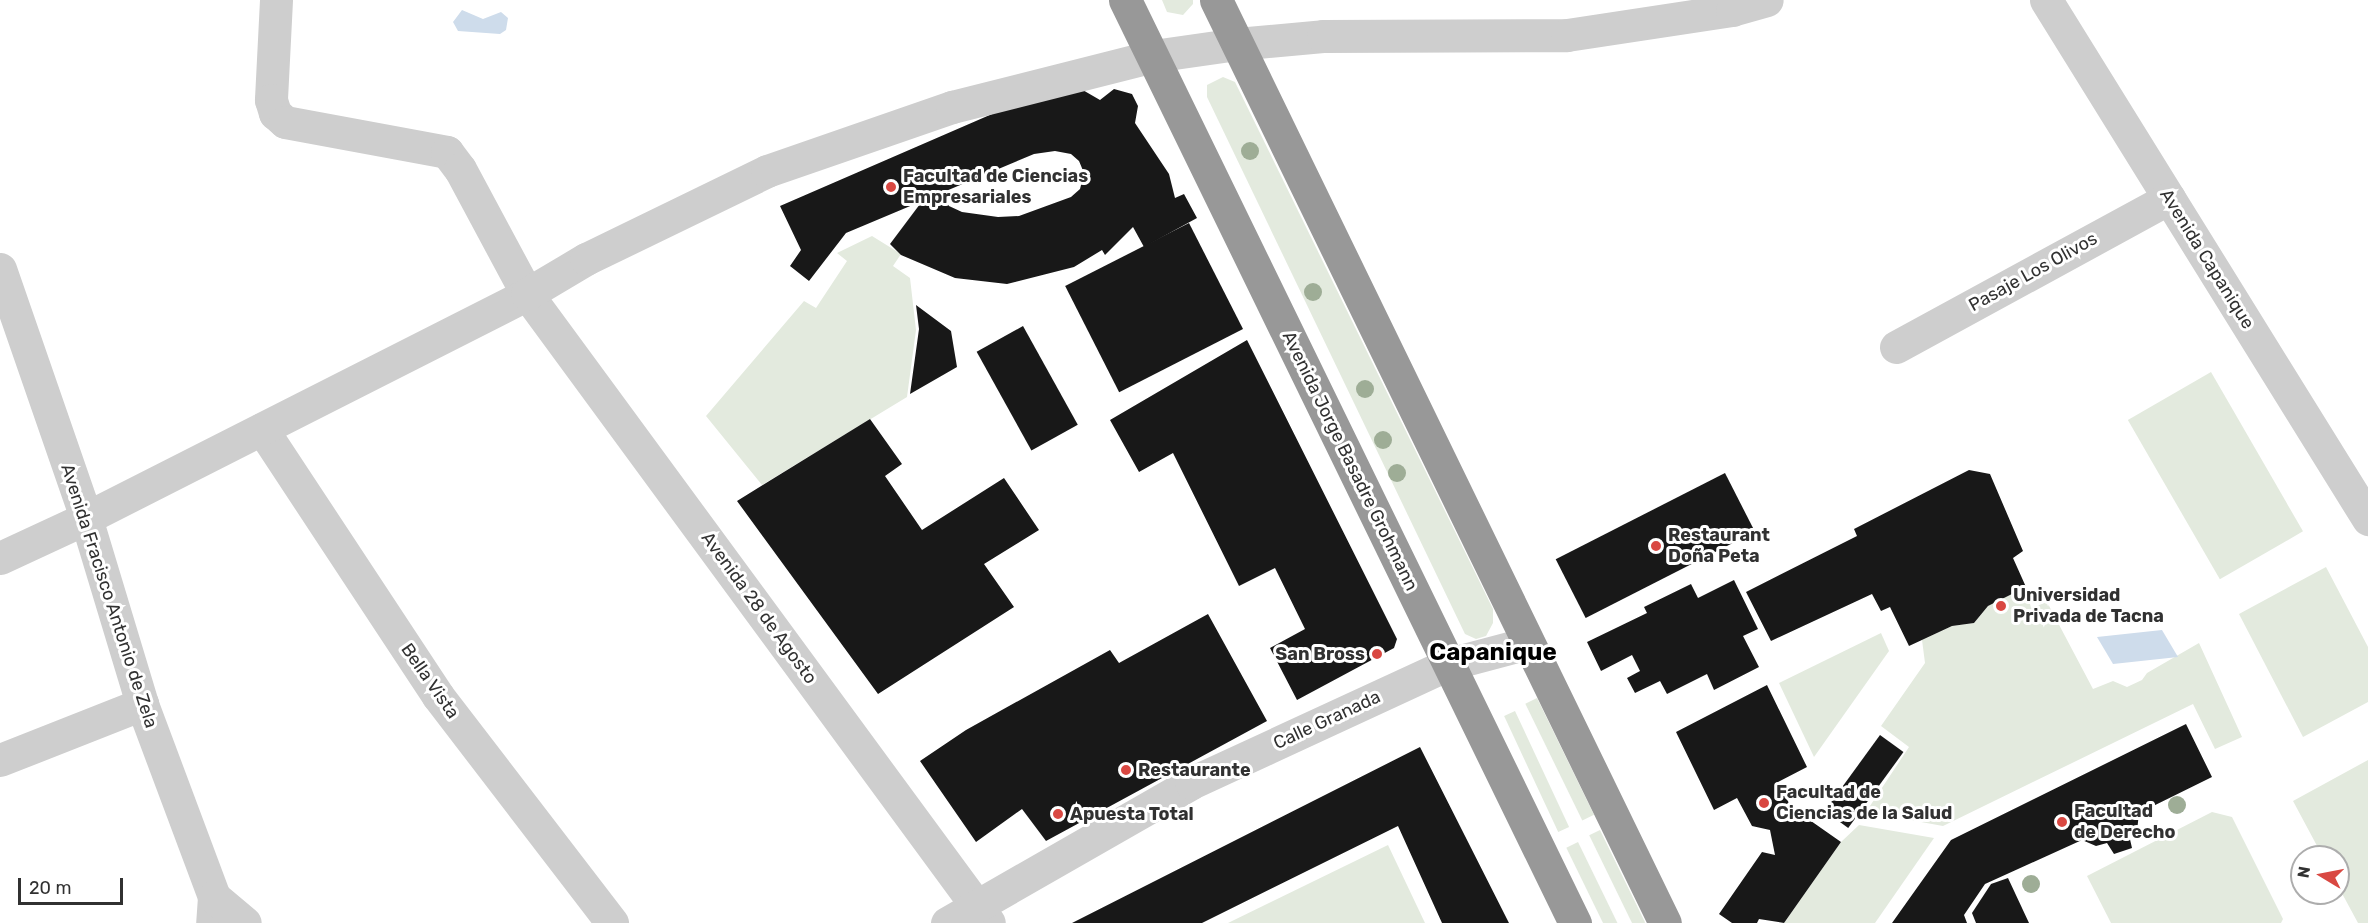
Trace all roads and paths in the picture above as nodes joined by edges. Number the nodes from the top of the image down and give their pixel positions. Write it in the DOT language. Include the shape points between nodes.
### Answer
graph roads {
  1 [pos="276,0"];
  2 [pos="1125,0"];
  3 [pos="1216,0"];
  4 [pos="1767,0"];
  5 [pos="2046,0"];
  6 [pos="1237,44"];
  7 [pos="1152,56"];
  8 [pos="2169,198"];
  9 [pos="0,269"];
  10 [pos="527,294"];
  11 [pos="1896,346"];
  12 [pos="262,429"];
  13 [pos="2359,484"];
  14 [pos="86,518"];
  15 [pos="2368,519"];
  16 [pos="0,558"];
  17 [pos="1528,643"];
  18 [pos="1449,664"];
  19 [pos="142,704"];
  20 [pos="0,760"];
  21 [pos="213,910"];
  22 [pos="983,914"];
  23 [pos="245,923"];
  24 [pos="612,923"];
  25 [pos="947,923"];
  26 [pos="1575,923"];
  27 [pos="1665,923"];
  1 -- 10 [label="street, Avenida 28 de Agosto" via="270,100 275,113 285,122 447,152"];
  2 -- 7 [label="highway, Avenida Jorge Basadre Grohmann"];
  3 -- 6 [label="highway"];
  4 -- 6 [label="street" via="1732,10 1568,35 1323,36"];
  5 -- 8 [label="street, Avenida Capanique"];
  6 -- 7 [label="street"];
  6 -- 17 [label="highway"];
  7 -- 10 [label="street" via="952,107 767,171 586,259"];
  7 -- 18 [label="highway, Avenida Jorge Basadre Grohmann"];
  8 -- 11 [label="street, Pasaje Los Olivos"];
  8 -- 13 [label="street, Avenida Capanique"];
  9 -- 14 [label="street, Avenida Fracisco Antonio de Zela"];
  10 -- 12 [label="street"];
  10 -- 22 [label="street, Avenida 28 de Agosto"];
  12 -- 14 [label="street"];
  12 -- 24 [label="street, Bella Vista" via="438,696"];
  13 -- 15 [label="street, Avenida Capanique"];
  14 -- 16 [label="street"];
  14 -- 19 [label="street, Avenida Fracisco Antonio de Zela"];
  17 -- 18 [label="street, Calle Granada"];
  17 -- 27 [label="highway"];
  18 -- 22 [label="street, Calle Granada" via="1191,783"];
  18 -- 26 [label="highway, Avenida Jorge Basadre Grohmann"];
  19 -- 20 [label="street"];
  19 -- 21 [label="street, Avenida Fracisco Antonio de Zela"];
  21 -- 23 [label="street"];
  22 -- 25 [label="street, Calle Granada"];
}
